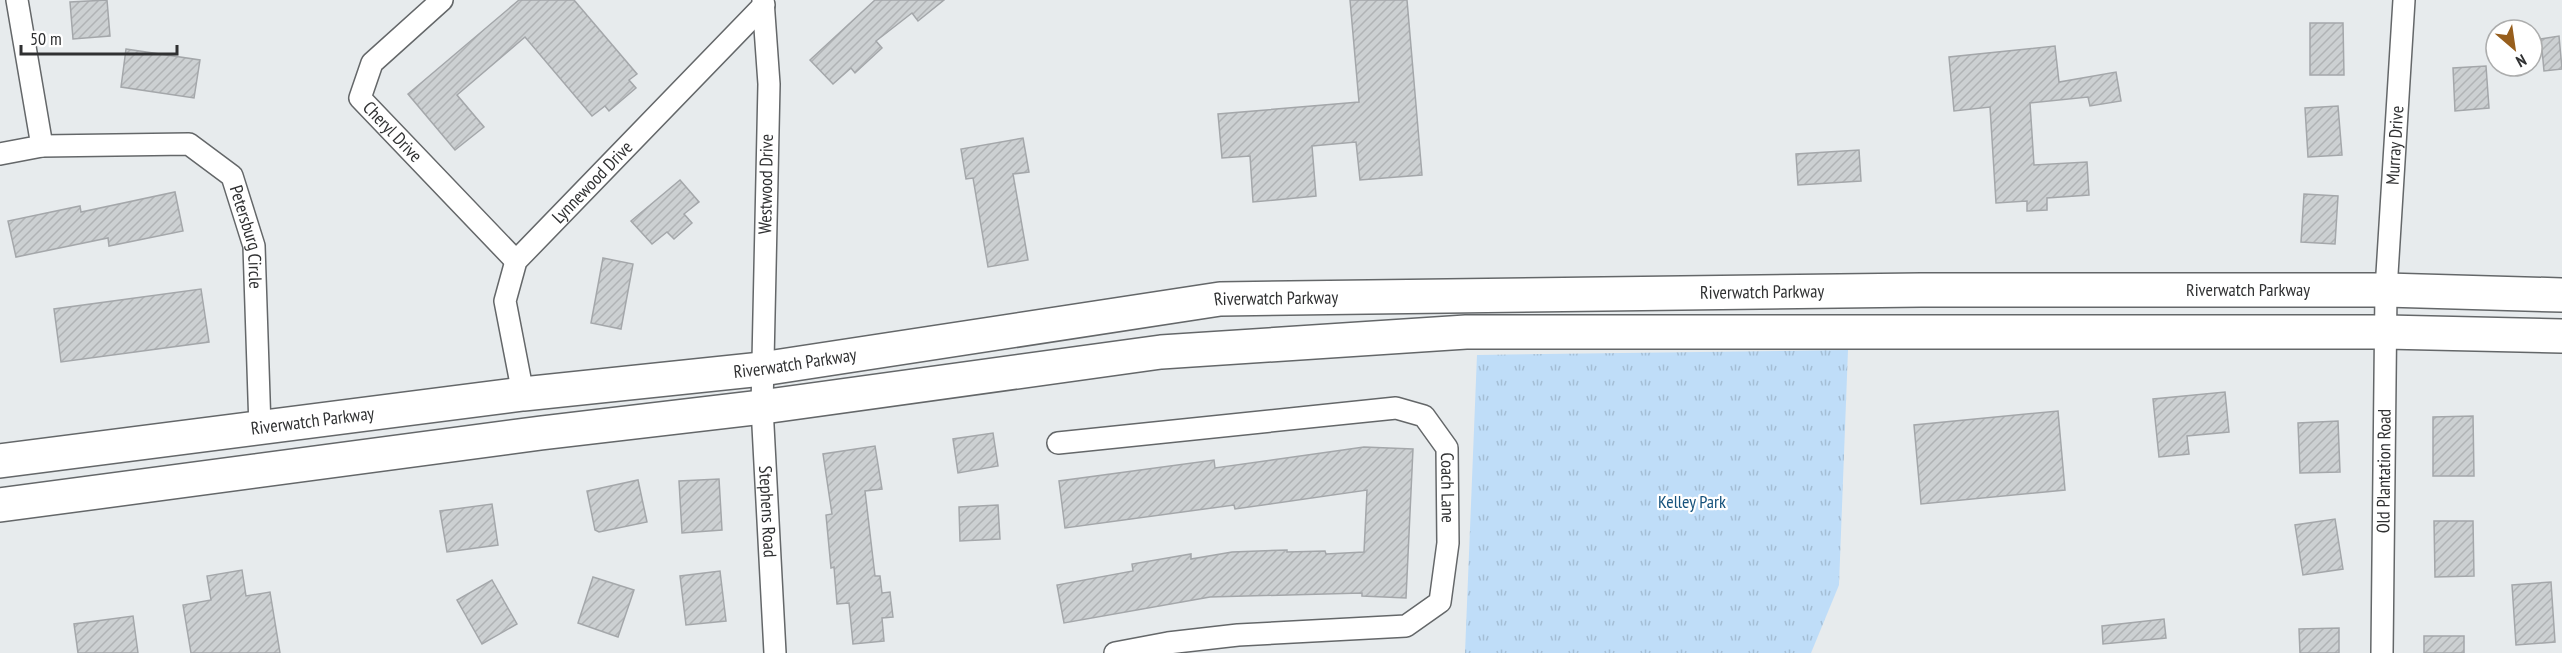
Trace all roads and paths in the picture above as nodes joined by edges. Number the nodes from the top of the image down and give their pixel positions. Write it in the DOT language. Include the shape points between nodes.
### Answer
graph roads {
  1 [pos="17,0"];
  2 [pos="442,0"];
  3 [pos="2404,0"];
  4 [pos="764,3"];
  5 [pos="42,146"];
  6 [pos="0,154"];
  7 [pos="516,261"];
  8 [pos="2386,290"];
  9 [pos="2562,295"];
  10 [pos="2386,332"];
  11 [pos="2562,336"];
  12 [pos="762,369"];
  13 [pos="523,394"];
  14 [pos="762,407"];
  15 [pos="260,428"];
  16 [pos="1058,443"];
  17 [pos="0,461"];
  18 [pos="0,505"];
  19 [pos="1238,644"];
  20 [pos="775,653"];
  21 [pos="1115,653"];
  22 [pos="2382,653"];
  1 -- 5 [label="street"];
  2 -- 7 [label="street, Cheryl Drive" via="372,63 360,98"];
  3 -- 8 [label="street, Murray Drive"];
  4 -- 7 [label="street, Lynnewood Drive"];
  4 -- 12 [label="street, Westwood Drive" via="768,84"];
  5 -- 6 [label="street, Petersburg Circle"];
  5 -- 15 [label="street, Petersburg Circle" via="189,144 232,176 254,246"];
  7 -- 13 [label="street, Lynnewood Drive" via="505,300"];
  8 -- 9 [label="main road, Riverwatch Parkway"];
  8 -- 10 [label="street, Old Plantation Road"];
  8 -- 12 [label="main road, Riverwatch Parkway" via="1921,290 1220,298"];
  10 -- 11 [label="main road"];
  10 -- 14 [label="main road" via="1466,332 1161,352"];
  10 -- 22 [label="street, Old Plantation Road"];
  12 -- 13 [label="main road, Riverwatch Parkway"];
  12 -- 14 [label="street, Stephens Road"];
  13 -- 15 [label="main road, Riverwatch Parkway"];
  14 -- 18 [label="main road"];
  14 -- 20 [label="street, Stephens Road"];
  15 -- 17 [label="main road, Riverwatch Parkway"];
  16 -- 19 [label="street, Coach Lane" via="1396,408 1424,416 1447,448 1448,543 1440,602 1406,626"];
  19 -- 21 [label="street, Coach Lane" via="1168,643"];
}
